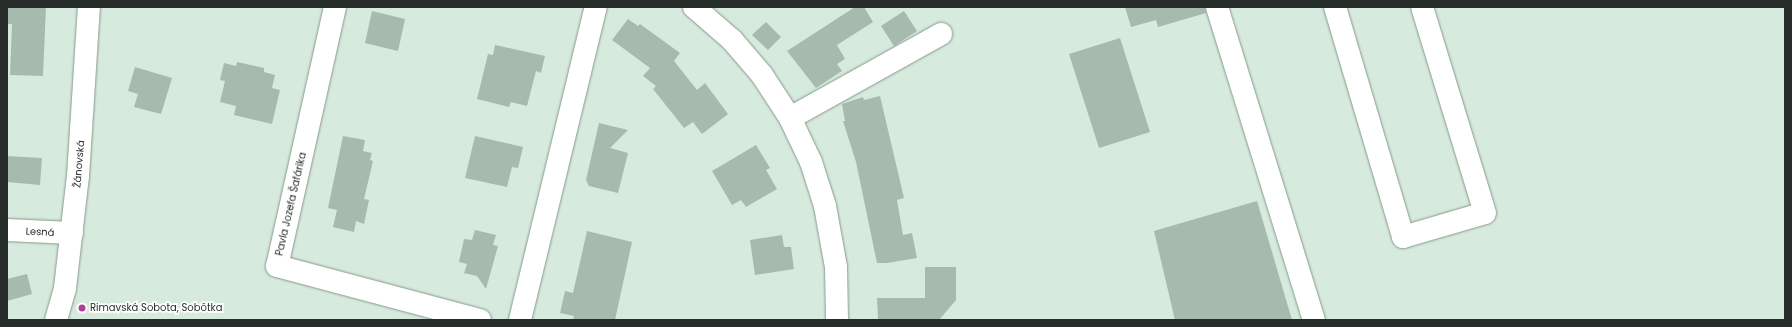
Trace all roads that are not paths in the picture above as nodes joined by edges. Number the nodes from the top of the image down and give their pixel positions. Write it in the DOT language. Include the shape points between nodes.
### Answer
graph roads {
  1 [pos="88,7"];
  2 [pos="335,7"];
  3 [pos="596,7"];
  4 [pos="694,7"];
  5 [pos="1217,7"];
  6 [pos="1335,7"];
  7 [pos="1422,7"];
  8 [pos="941,34"];
  9 [pos="790,118"];
  10 [pos="7,230"];
  11 [pos="72,234"];
  12 [pos="56,320"];
  13 [pos="480,320"];
  14 [pos="520,320"];
  15 [pos="837,320"];
  16 [pos="1314,320"];
  1 -- 11 [label="street, Žánovská" via="84,100"];
  2 -- 13 [label="street, Pavla Jozefa Šafárika" via="277,266"];
  3 -- 14 [label="street"];
  4 -- 9 [label="street" via="737,46 762,75"];
  5 -- 16 [label="street"];
  6 -- 7 [label="street" via="1403,238 1485,213"];
  8 -- 9 [label="street"];
  9 -- 15 [label="street" via="811,162 826,206 836,267"];
  10 -- 11 [label="street, Lesná"];
  11 -- 12 [label="street, Žánovská" via="65,288"];
}
